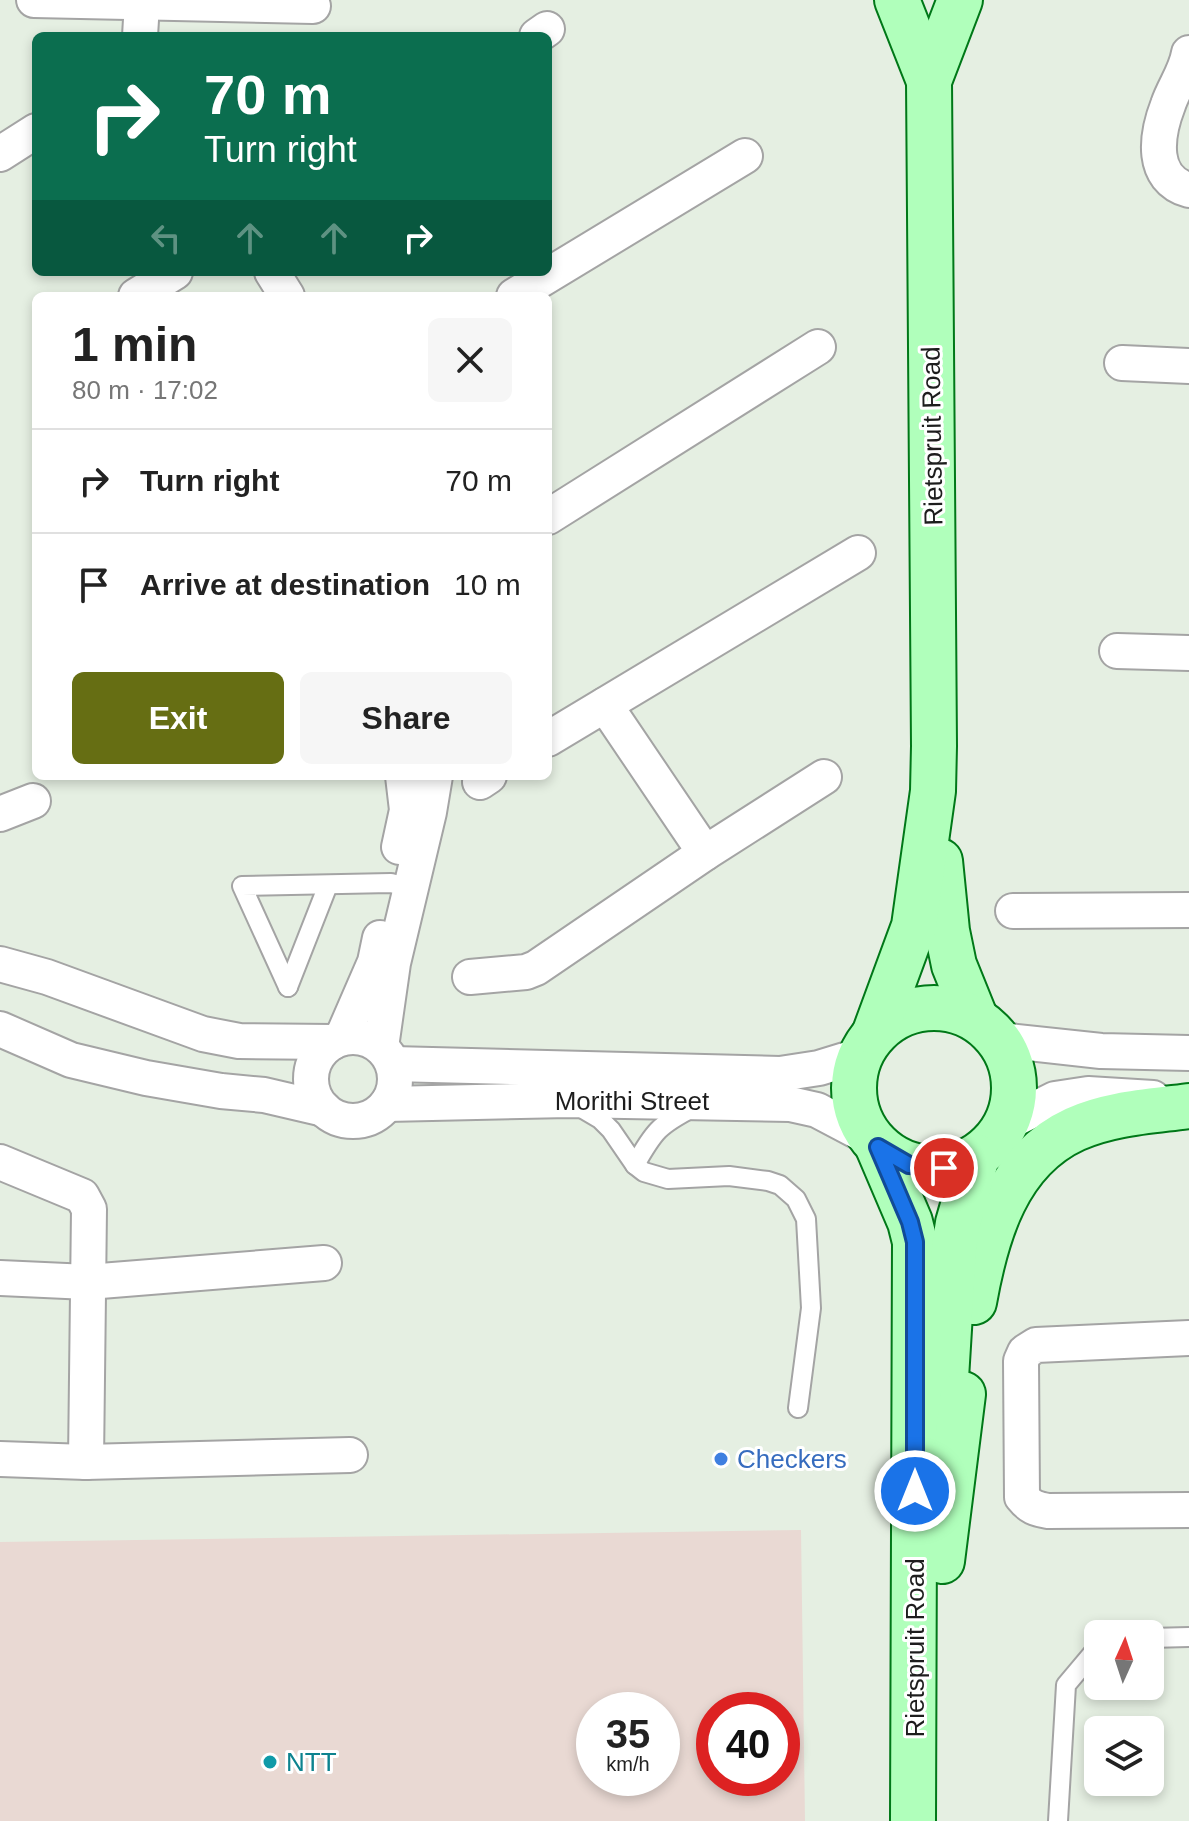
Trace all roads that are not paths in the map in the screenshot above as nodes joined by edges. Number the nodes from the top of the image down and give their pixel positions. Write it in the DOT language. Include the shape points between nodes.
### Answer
graph roads {
  1 [pos="34,0"];
  2 [pos="897,0"];
  3 [pos="960,0"];
  4 [pos="313,6"];
  5 [pos="141,19"];
  6 [pos="1189,53"];
  7 [pos="929,81"];
  8 [pos="32,134"];
  9 [pos="0,154"];
  10 [pos="745,156"];
  11 [pos="1189,190"];
  12 [pos="552,273"];
  13 [pos="168,276"];
  14 [pos="547,276"];
  15 [pos="142,292"];
  16 [pos="521,292"];
  17 [pos="818,347"];
  18 [pos="1122,363"];
  19 [pos="1189,366"];
  20 [pos="552,514"];
  21 [pos="858,553"];
  22 [pos="1117,651"];
  23 [pos="1189,653"];
  24 [pos="605,705"];
  25 [pos="552,737"];
  26 [pos="824,777"];
  27 [pos="403,780"];
  28 [pos="434,780"];
  29 [pos="933,791"];
  30 [pos="33,801"];
  31 [pos="0,814"];
  32 [pos="705,853"];
  33 [pos="328,885"];
  34 [pos="401,885"];
  35 [pos="1189,910"];
  36 [pos="1013,911"];
  37 [pos="0,964"];
  38 [pos="470,977"];
  39 [pos="987,1028"];
  40 [pos="0,1029"];
  41 [pos="338,1040"];
  42 [pos="867,1044"];
  43 [pos="1189,1053"];
  44 [pos="387,1056"];
  45 [pos="569,1100"];
  46 [pos="705,1102"];
  47 [pos="1189,1103"];
  48 [pos="387,1104"];
  49 [pos="324,1109"];
  50 [pos="1007,1123"];
  51 [pos="874,1142"];
  52 [pos="977,1157"];
  53 [pos="0,1162"];
  54 [pos="635,1165"];
  55 [pos="324,1263"];
  56 [pos="0,1278"];
  57 [pos="88,1282"];
  58 [pos="1189,1338"];
  59 [pos="798,1408"];
  60 [pos="350,1455"];
  61 [pos="0,1459"];
  62 [pos="86,1462"];
  63 [pos="1189,1510"];
  64 [pos="942,1561"];
  65 [pos="1189,1637"];
  66 [pos="1164,1638"];
  67 [pos="1084,1664"];
  68 [pos="913,1821"];
  69 [pos="942,1821"];
  70 [pos="1058,1821"];
  1 -- 5 [label="street"];
  2 -- 7 [label="street, Rietspruit Road"];
  3 -- 7 [label="street, Rietspruit Road"];
  4 -- 5 [label="street"];
  6 -- 11 [label="street" via="1167,105 1159,143 1160,165 1168,178"];
  7 -- 29 [label="street, Rietspruit Road"];
  8 -- 9 [label="street"];
  10 -- 12 [label="street"];
  13 -- 15 [label="street"];
  14 -- 16 [label="street"];
  17 -- 20 [label="street"];
  18 -- 19 [label="street"];
  21 -- 24 [label="street"];
  22 -- 23 [label="street"];
  24 -- 25 [label="street"];
  24 -- 32 [label="street"];
  26 -- 32 [label="street"];
  27 -- 34 [label="street" via="407,810"];
  28 -- 34 [label="street" via="429,812"];
  29 -- 39 [label="street, Rietspruit Road" via="954,965"];
  29 -- 42 [label="street, Rietspruit Road" via="914,926"];
  30 -- 31 [label="street"];
  32 -- 38 [label="street" via="536,968"];
  33 -- 33 [label="lane" via="242,886 288,987 305,943"];
  33 -- 34 [label="lane"];
  34 -- 41 [label="street" via="375,962"];
  34 -- 44 [label="street"];
  35 -- 36 [label="street"];
  37 -- 41 [label="street, Morithi Street" via="203,1034 239,1041"];
  39 -- 42 [label="street" via="950,1008 923,1007 897,1016"];
  39 -- 43 [label="street" via="1070,1049"];
  39 -- 50 [label="street" via="1012,1066 1015,1095"];
  40 -- 49 [label="street, Morithi Street" via="71,1060"];
  41 -- 44 [label="street, Morithi Street" via="363,1038"];
  41 -- 49 [label="street" via="322,1050 311,1073"];
  42 -- 44 [label="street, Morithi Street" via="819,1068 780,1074"];
  42 -- 51 [label="street" via="853,1085 856,1113"];
  44 -- 48 [label="street" via="396,1078"];
  45 -- 46 [label="street, Morithi Street"];
  45 -- 48 [label="street, Morithi Street"];
  45 -- 54 [label="lane" via="600,1119"];
  46 -- 51 [label="street, Morithi Street" via="790,1104 817,1110"];
  46 -- 54 [label="lane" via="660,1126"];
  47 -- 50 [label="street" via="1088,1094 1055,1099"];
  47 -- 64 [label="street" via="1075,1129 1019,1174 1000,1208 985,1245 974,1300"];
  48 -- 49 [label="street, Morithi Street" via="364,1119 336,1117"];
  50 -- 52 [label="street"];
  51 -- 52 [label="street" via="909,1165 944,1168"];
  51 -- 68 [label="street, Rietspruit Road" via="915,1242"];
  52 -- 64 [label="street, Rietspruit Road" via="954,1248 943,1407"];
  53 -- 57 [label="street" via="82,1196 89,1209"];
  54 -- 59 [label="lane" via="668,1179 729,1176 768,1181 796,1199 806,1219 811,1308"];
  55 -- 57 [label="street"];
  56 -- 57 [label="street"];
  57 -- 62 [label="street"];
  58 -- 63 [label="street" via="1036,1345 1021,1361 1022,1497 1027,1504 1048,1511"];
  60 -- 62 [label="street"];
  61 -- 62 [label="street"];
  64 -- 69 [label="street, Rietspruit Road"];
  65 -- 66 [label="lane"];
  67 -- 70 [label="lane" via="1066,1685"];
}
